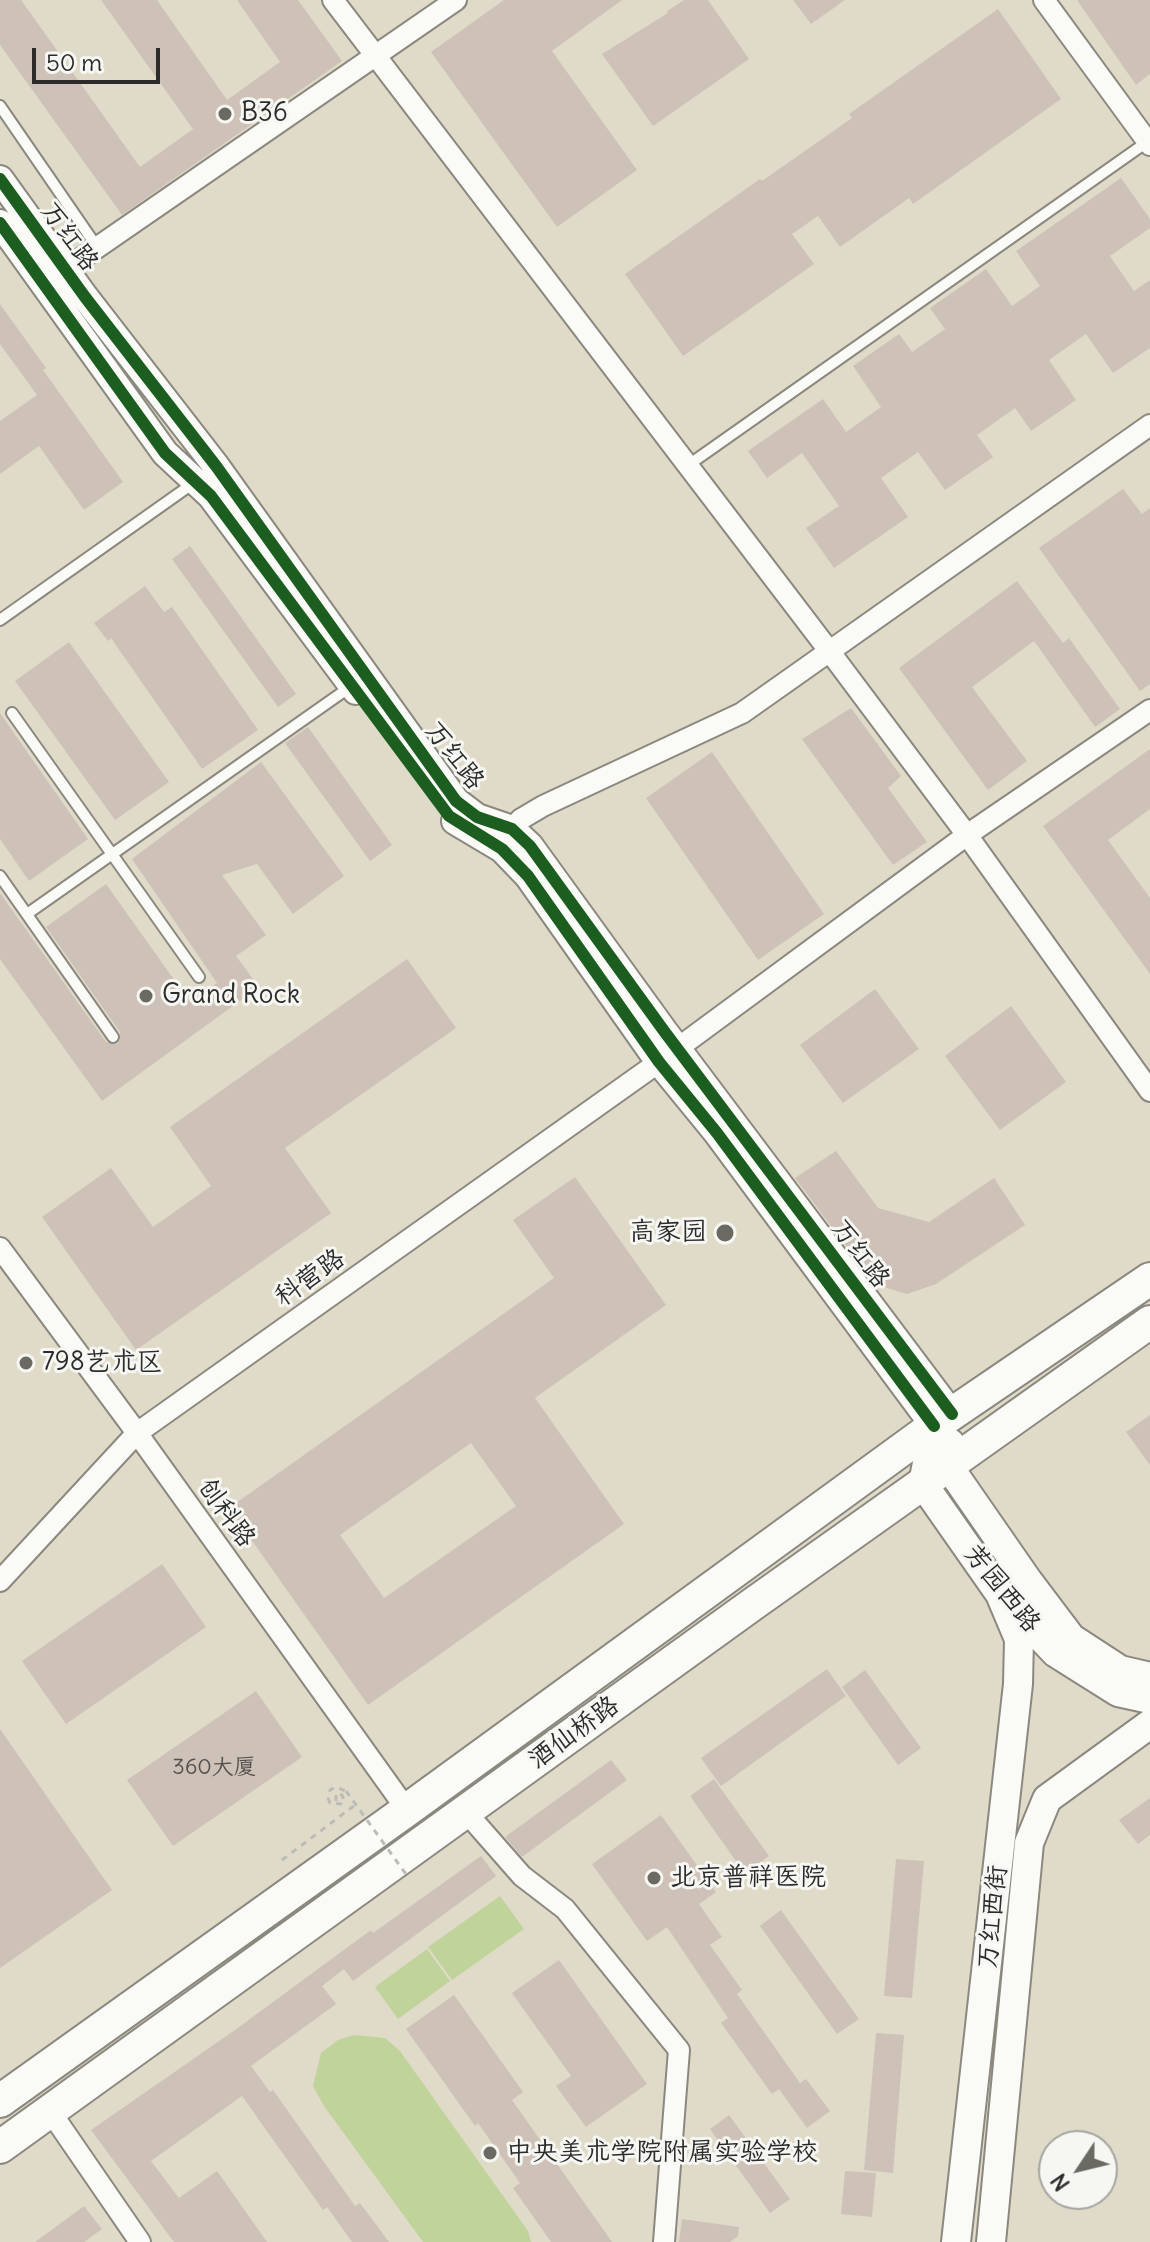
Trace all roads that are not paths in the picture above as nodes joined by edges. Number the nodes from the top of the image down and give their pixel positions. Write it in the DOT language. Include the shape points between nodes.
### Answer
graph roads {
  1 [pos="333,0"];
  2 [pos="456,0"];
  3 [pos="1044,0"];
  4 [pos="375,57"];
  5 [pos="0,106"];
  6 [pos="1149,144"];
  7 [pos="0,179"];
  8 [pos="0,223"];
  9 [pos="97,247"];
  10 [pos="66,269"];
  11 [pos="1150,425"];
  12 [pos="687,466"];
  13 [pos="206,474"];
  14 [pos="0,620"];
  15 [pos="830,652"];
  16 [pos="352,686"];
  17 [pos="1150,710"];
  18 [pos="12,713"];
  19 [pos="512,829"];
  20 [pos="967,835"];
  21 [pos="111,852"];
  22 [pos="0,876"];
  23 [pos="27,914"];
  24 [pos="199,977"];
  25 [pos="113,1037"];
  26 [pos="668,1055"];
  27 [pos="1150,1091"];
  28 [pos="0,1248"];
  29 [pos="1150,1279"];
  30 [pos="1150,1322"];
  31 [pos="943,1420"];
  32 [pos="137,1433"];
  33 [pos="936,1476"];
  34 [pos="0,1581"];
  35 [pos="1000,1594"];
  36 [pos="1150,1677"];
  37 [pos="1150,1699"];
  38 [pos="1150,1724"];
  39 [pos="407,1810"];
  40 [pos="465,1811"];
  41 [pos="1,2099"];
  42 [pos="50,2111"];
  43 [pos="0,2147"];
  44 [pos="135,2236"];
  45 [pos="113,2242"];
  46 [pos="664,2242"];
  47 [pos="956,2242"];
  48 [pos="991,2242"];
  1 -- 4 [label="street"];
  2 -- 4 [label="street"];
  3 -- 6 [label="street"];
  4 -- 9 [label="street"];
  4 -- 12 [label="street"];
  5 -- 9 [label="lane"];
  6 -- 12 [label="lane"];
  7 -- 10 [label="street, 万红路"];
  8 -- 13 [label="street, 万红路" via="165,453"];
  9 -- 10 [label="street"];
  10 -- 13 [label="street, 万红路"];
  11 -- 15 [label="street"];
  12 -- 15 [label="street"];
  13 -- 14 [label="lane"];
  13 -- 16 [label="street, 万红路" via="211,496"];
  13 -- 19 [label="street, 万红路" via="456,801 477,817"];
  15 -- 19 [label="street" via="742,713 543,806"];
  15 -- 20 [label="street"];
  16 -- 21 [label="lane"];
  16 -- 26 [label="street, 万红路" via="449,816 502,849 528,876"];
  17 -- 20 [label="street, 科营路"];
  18 -- 21 [label="lane"];
  19 -- 26 [label="street, 万红路" via="530,846"];
  20 -- 26 [label="street, 科营路"];
  20 -- 27 [label="street"];
  21 -- 23 [label="lane"];
  21 -- 24 [label="lane"];
  22 -- 23 [label="lane"];
  23 -- 25 [label="lane"];
  26 -- 31 [label="street, 万红路" via="717,1133"];
  26 -- 32 [label="street, 科营路"];
  28 -- 32 [label="street, 创科路"];
  29 -- 31 [label="main road, 酒仙桥路"];
  30 -- 33 [label="main road, 酒仙桥路"];
  31 -- 33 [label="main road"];
  31 -- 39 [label="main road, 酒仙桥路"];
  32 -- 34 [label="street, 科营路"];
  32 -- 39 [label="street, 创科路"];
  33 -- 35 [label="main road, 芳园西路"];
  33 -- 36 [label="main road, 芳园西路" via="1071,1638 1120,1670"];
  33 -- 40 [label="main road, 酒仙桥路"];
  35 -- 37 [label="main road, 芳园西路" via="1056,1653 1118,1692"];
  35 -- 47 [label="main road, 万红西街" via="1019,1639 1018,1684"];
  38 -- 48 [label="main road, 万红西街" via="1047,1799 1029,1843"];
  39 -- 41 [label="main road, 酒仙桥路"];
  40 -- 42 [label="main road, 酒仙桥路"];
  40 -- 46 [label="street" via="522,1876 565,1909 679,2050"];
  42 -- 43 [label="main road, 酒仙桥路"];
  42 -- 44 [label="street"];
  44 -- 45 [label="street"];
}
